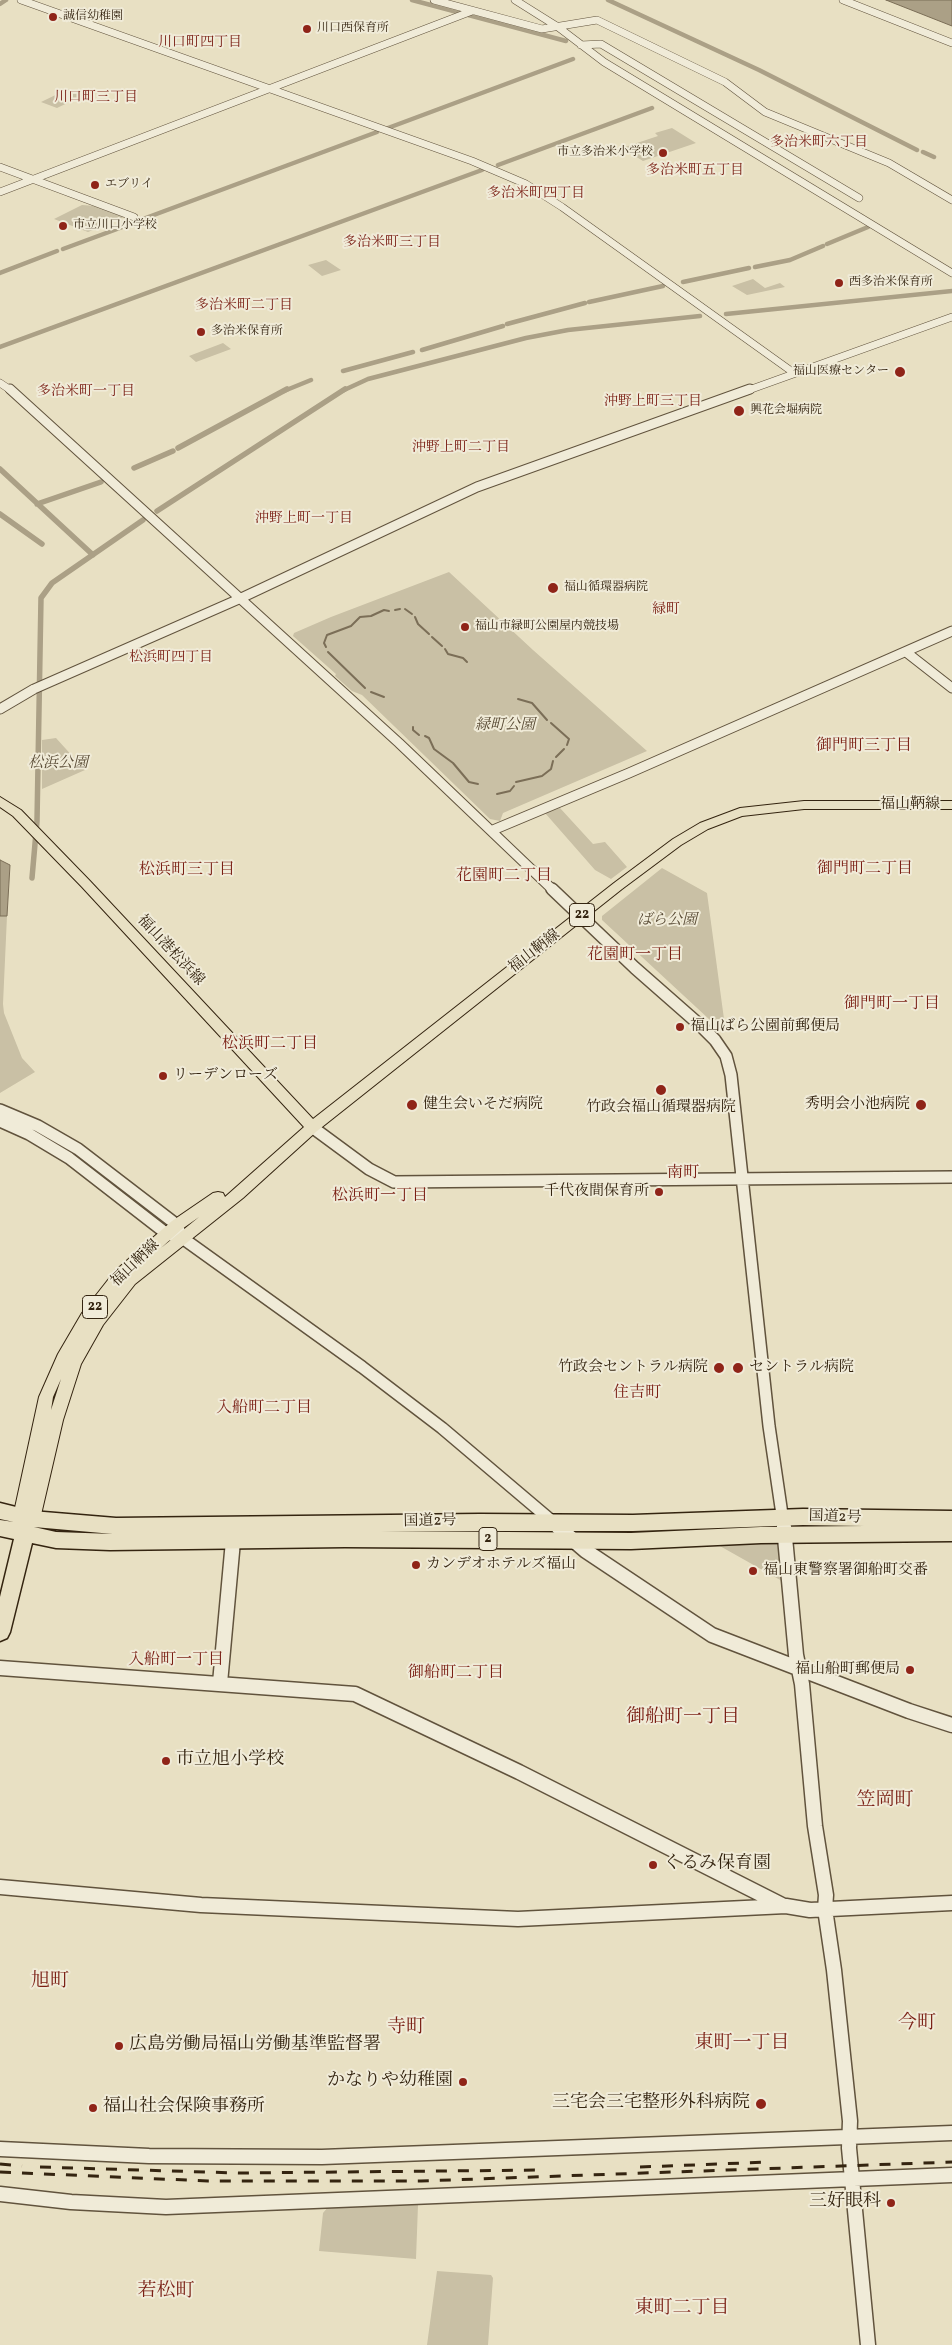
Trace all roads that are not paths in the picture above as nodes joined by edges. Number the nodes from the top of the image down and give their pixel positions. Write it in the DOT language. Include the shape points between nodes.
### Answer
graph roads {
  1 [pos="22,0"];
  2 [pos="434,0"];
  3 [pos="515,0"];
  4 [pos="843,0"];
  5 [pos="472,11"];
  6 [pos="558,27"];
  7 [pos="952,43"];
  8 [pos="581,45"];
  9 [pos="269,89"];
  10 [pos="0,167"];
  11 [pos="33,179"];
  12 [pos="0,192"];
  13 [pos="859,198"];
  14 [pos="952,200"];
  15 [pos="134,217"];
  16 [pos="952,274"];
  17 [pos="952,316"];
  18 [pos="794,373"];
  19 [pos="0,383"];
  20 [pos="239,598"];
  21 [pos="952,631"];
  22 [pos="906,652"];
  23 [pos="952,688"];
  24 [pos="0,709"];
  25 [pos="0,801"];
  26 [pos="952,805"];
  27 [pos="493,830"];
  28 [pos="582,916"];
  29 [pos="0,1110"];
  30 [pos="0,1121"];
  31 [pos="312,1127"];
  32 [pos="267,1165"];
  33 [pos="952,1177"];
  34 [pos="743,1179"];
  35 [pos="175,1232"];
  36 [pos="0,1511"];
  37 [pos="952,1519"];
  38 [pos="25,1523"];
  39 [pos="554,1524"];
  40 [pos="784,1527"];
  41 [pos="0,1528"];
  42 [pos="952,1533"];
  43 [pos="233,1541"];
  44 [pos="575,1541"];
  45 [pos="0,1632"];
  46 [pos="0,1668"];
  47 [pos="799,1670"];
  48 [pos="220,1682"];
  49 [pos="952,1725"];
  50 [pos="0,1887"];
  51 [pos="952,1903"];
  52 [pos="786,1906"];
  53 [pos="825,1909"];
  54 [pos="952,2132"];
  55 [pos="850,2136"];
  56 [pos="0,2149"];
  57 [pos="952,2175"];
  58 [pos="853,2179"];
  59 [pos="0,2194"];
  60 [pos="868,2345"];
  1 -- 9 [label="street"];
  2 -- 5 [label="street"];
  3 -- 6 [label="street"];
  4 -- 7 [label="street"];
  5 -- 6 [label="street" via="542,29"];
  5 -- 9 [label="street"];
  6 -- 8 [label="street"];
  6 -- 14 [label="street" via="597,20 725,82 764,112 896,166"];
  8 -- 13 [label="street" via="601,44"];
  8 -- 16 [label="street"];
  9 -- 11 [label="street"];
  9 -- 18 [label="street" via="526,184"];
  10 -- 11 [label="street"];
  11 -- 12 [label="street"];
  11 -- 15 [label="street"];
  17 -- 18 [label="street"];
  18 -- 20 [label="street" via="477,488"];
  19 -- 20 [label="street" via="12,390"];
  20 -- 24 [label="street" via="34,689"];
  20 -- 27 [label="street"];
  21 -- 22 [label="street"];
  22 -- 23 [label="street"];
  22 -- 27 [label="street"];
  25 -- 31 [label="main road, 福山港松浜線" via="42,839"];
  26 -- 28 [label="main road, 福山鞆線 / 22" via="804,805 731,815 677,842"];
  27 -- 28 [label="street"];
  28 -- 31 [label="main road, 福山鞆線 / 22"];
  28 -- 34 [label="street" via="722,1048 731,1074"];
  29 -- 35 [label="street" via="38,1126 78,1149"];
  30 -- 35 [label="street" via="69,1158"];
  31 -- 32 [label="main road, 福山鞆線 / 22"];
  31 -- 34 [label="street" via="369,1169 394,1182"];
  32 -- 35 [label="main road, 福山鞆線 / 22" via="238,1194"];
  33 -- 34 [label="street"];
  34 -- 40 [label="street" via="769,1426"];
  35 -- 38 [label="main road, 福山鞆線 / 22" via="130,1280 98,1322 74,1363"];
  35 -- 39 [label="street" via="414,1407"];
  36 -- 38 [label="highway, 国道2号 / 2"];
  37 -- 40 [label="highway, 国道2号 / 2"];
  38 -- 39 [label="highway, 国道2号 / 2" via="116,1526"];
  38 -- 41 [label="highway, 国道2号 / 2"];
  38 -- 43 [label="highway, 国道2号 / 2" via="65,1541"];
  38 -- 45 [label="highway" via="21,1554"];
  39 -- 40 [label="highway, 国道2号 / 2" via="760,1518"];
  39 -- 44 [label="street"];
  40 -- 42 [label="highway, 国道2号 / 2"];
  40 -- 44 [label="highway, 国道2号 / 2"];
  40 -- 47 [label="street"];
  43 -- 44 [label="highway, 国道2号 / 2"];
  43 -- 48 [label="street"];
  44 -- 47 [label="street" via="712,1635"];
  46 -- 48 [label="street"];
  47 -- 49 [label="street"];
  47 -- 53 [label="street" via="826,1895"];
  48 -- 52 [label="street" via="345,1692 363,1697"];
  50 -- 52 [label="street" via="201,1905 518,1919"];
  51 -- 53 [label="street"];
  52 -- 53 [label="street"];
  53 -- 55 [label="street"];
  54 -- 55 [label="street"];
  55 -- 56 [label="street" via="322,2157 149,2156"];
  55 -- 58 [label="street"];
  57 -- 58 [label="street"];
  58 -- 59 [label="street" via="166,2207"];
  58 -- 60 [label="street"];
}
